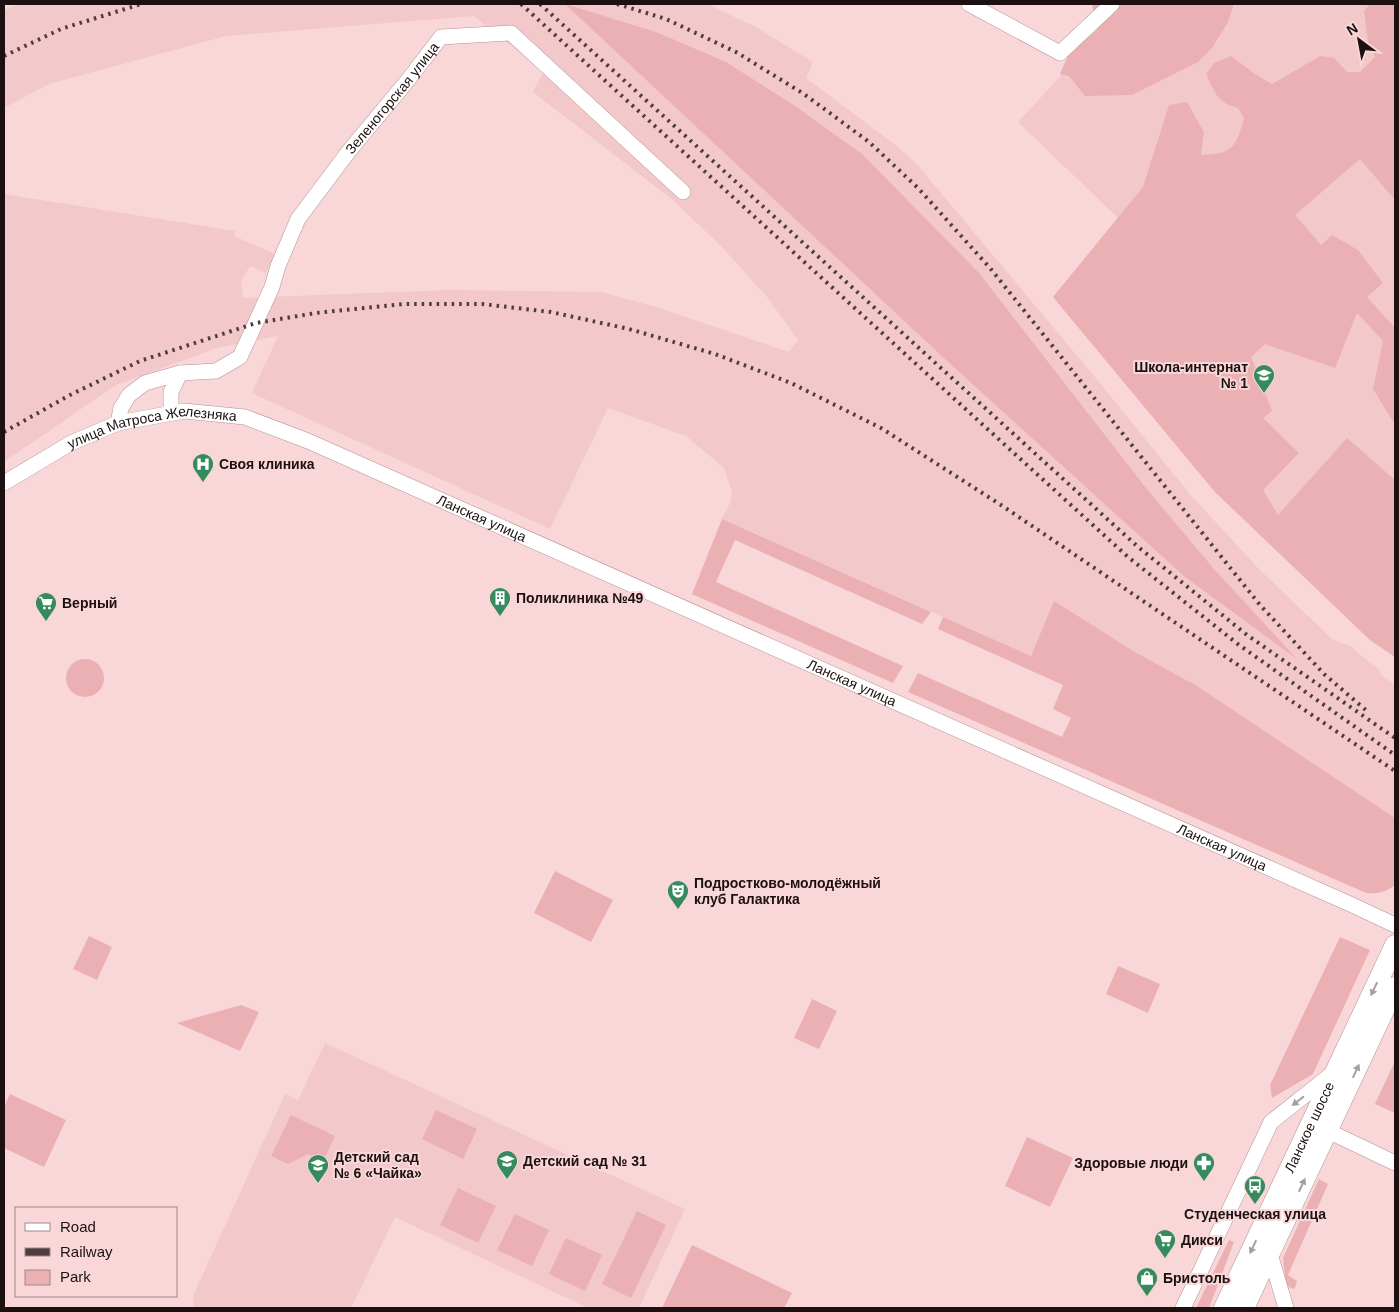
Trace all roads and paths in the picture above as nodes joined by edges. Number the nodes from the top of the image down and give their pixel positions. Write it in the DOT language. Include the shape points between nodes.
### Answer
graph roads {
  1 [pos="969,4"];
  2 [pos="1112,4"];
  3 [pos="683,192"];
  4 [pos="180,373"];
  5 [pos="171,413"];
  6 [pos="118,423"];
  7 [pos="308,441"];
  8 [pos="4,484"];
  9 [pos="1395,925"];
  10 [pos="1395,945"];
  11 [pos="1395,986"];
  12 [pos="1336,1070"];
  13 [pos="1328,1130"];
  14 [pos="1395,1163"];
  15 [pos="1270,1254"];
  16 [pos="1184,1308"];
  17 [pos="1224,1308"];
  18 [pos="1244,1308"];
  19 [pos="1286,1308"];
  1 -- 2 [label="street" via="1060,53"];
  3 -- 4 [label="street, Зеленогорская улица" via="511,33 441,37 298,218 272,287 240,357 216,371"];
  4 -- 5 [label="street" via="171,392"];
  4 -- 6 [label="street, Зеленогорская улица" via="145,383 129,395 121,408"];
  5 -- 6 [label="street, улица Матроса Железняка"];
  5 -- 7 [label="street, улица Матроса Железняка" via="184,411 245,417"];
  6 -- 8 [label="street, улица Матроса Железняка" via="71,444"];
  7 -- 9 [label="street, Ланская улица"];
  10 -- 12 [label="main road, Ланское шоссе, one-way"];
  13 -- 11 [label="main road, Ланское шоссе, one-way"];
  12 -- 16 [label="street, one-way" via="1271,1122"];
  12 -- 17 [label="main road, Ланское шоссе, one-way"];
  13 -- 14 [label="street"];
  15 -- 13 [label="main road, Ланское шоссе, one-way"];
  15 -- 18 [label="main road, Ланское шоссе"];
  15 -- 19 [label="street"];
}
